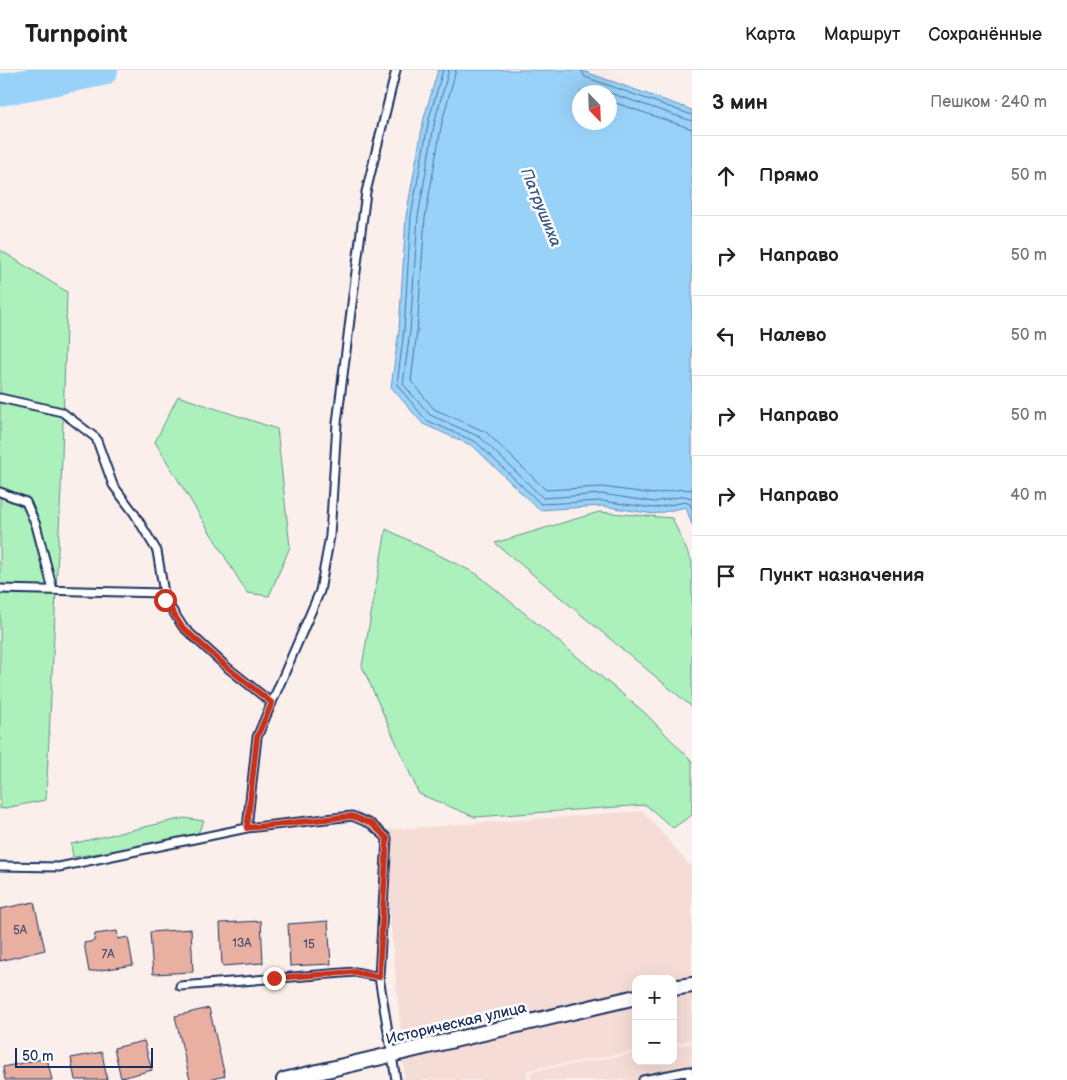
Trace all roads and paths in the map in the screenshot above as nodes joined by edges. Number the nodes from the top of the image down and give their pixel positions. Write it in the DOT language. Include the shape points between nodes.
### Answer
graph roads {
  1 [pos="396,70"];
  2 [pos="0,398"];
  3 [pos="0,492"];
  4 [pos="0,589"];
  5 [pos="53,590"];
  6 [pos="163,593"];
  7 [pos="272,703"];
  8 [pos="247,828"];
  9 [pos="0,866"];
  10 [pos="379,977"];
  11 [pos="692,985"];
  12 [pos="180,986"];
  13 [pos="677,987"];
  14 [pos="632,998"];
  15 [pos="393,1054"];
  16 [pos="284,1080"];
  17 [pos="396,1080"];
  18 [pos="643,1080"];
  19 [pos="690,1080"];
  1 -- 7 [label="lane" via="366,192 337,423 330,536 320,590"];
  2 -- 6 [label="lane" via="62,412 96,438 113,485 158,551"];
  3 -- 5 [label="lane" via="26,502 36,525"];
  4 -- 5 [label="lane"];
  5 -- 6 [label="lane"];
  6 -- 7 [label="lane" via="182,627"];
  7 -- 8 [label="lane" via="257,737"];
  8 -- 9 [label="lane" via="59,866"];
  8 -- 10 [label="lane" via="352,816 372,824 387,838"];
  10 -- 12 [label="lane" via="355,972"];
  10 -- 15 [label="lane"];
  11 -- 13 [label="street"];
  14 -- 15 [label="street, Историческая улица"];
  15 -- 16 [label="street, Историческая улица"];
  15 -- 17 [label="lane"];
  18 -- 19 [label="lane" via="688,1071"];
}
